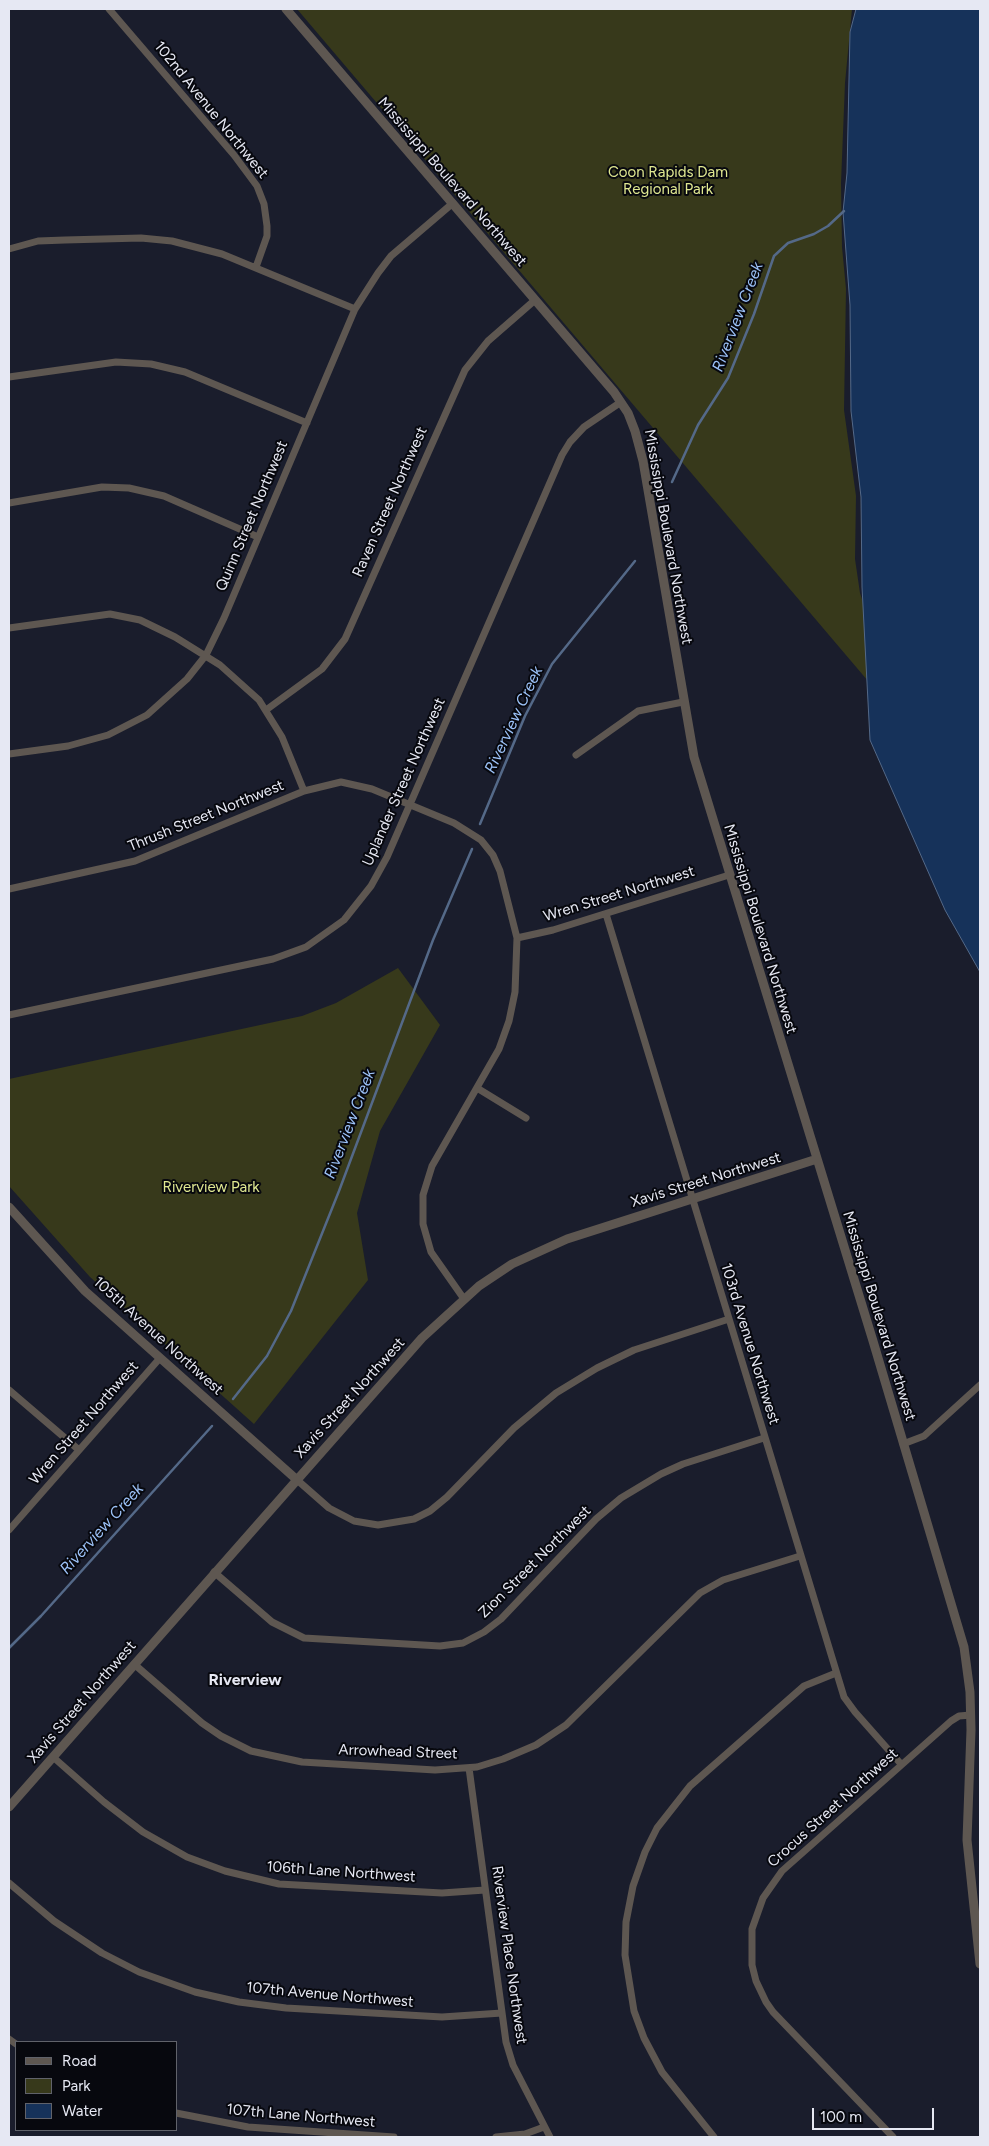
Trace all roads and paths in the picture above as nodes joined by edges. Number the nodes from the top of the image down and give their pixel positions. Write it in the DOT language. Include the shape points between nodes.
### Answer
graph roads {
  1 [pos="109,9"];
  2 [pos="286,9"];
  3 [pos="453,203"];
  4 [pos="9,249"];
  5 [pos="256,267"];
  6 [pos="535,300"];
  7 [pos="356,309"];
  8 [pos="9,377"];
  9 [pos="621,402"];
  10 [pos="307,423"];
  11 [pos="9,503"];
  12 [pos="258,537"];
  13 [pos="9,628"];
  14 [pos="206,655"];
  15 [pos="684,702"];
  16 [pos="266,710"];
  17 [pos="9,754"];
  18 [pos="576,755"];
  19 [pos="304,791"];
  20 [pos="410,805"];
  21 [pos="729,875"];
  22 [pos="9,889"];
  23 [pos="606,914"];
  24 [pos="517,938"];
  25 [pos="9,1015"];
  26 [pos="477,1088"];
  27 [pos="526,1118"];
  28 [pos="817,1159"];
  29 [pos="692,1198"];
  30 [pos="9,1207"];
  31 [pos="464,1299"];
  32 [pos="729,1320"];
  33 [pos="160,1358"];
  34 [pos="980,1386"];
  35 [pos="9,1390"];
  36 [pos="764,1438"];
  37 [pos="903,1444"];
  38 [pos="79,1450"];
  39 [pos="296,1479"];
  40 [pos="9,1530"];
  41 [pos="800,1556"];
  42 [pos="214,1572"];
  43 [pos="134,1664"];
  44 [pos="836,1673"];
  45 [pos="971,1715"];
  46 [pos="52,1757"];
  47 [pos="901,1764"];
  48 [pos="469,1768"];
  49 [pos="9,1807"];
  50 [pos="9,1883"];
  51 [pos="485,1890"];
  52 [pos="980,1964"];
  53 [pos="502,2013"];
  54 [pos="178,2113"];
  55 [pos="544,2127"];
  56 [pos="394,2137"];
  57 [pos="496,2137"];
  58 [pos="550,2137"];
  59 [pos="714,2137"];
  60 [pos="893,2137"];
  1 -- 5 [label="street, 102nd Avenue Northwest" via="257,186 268,226"];
  2 -- 3 [label="street, Mississippi Boulevard Northwest"];
  3 -- 6 [label="street, Mississippi Boulevard Northwest"];
  3 -- 7 [label="street, Quinn Street Northwest" via="391,256"];
  4 -- 5 [label="street" via="52,240 141,238 207,250"];
  5 -- 7 [label="street"];
  6 -- 9 [label="street, Mississippi Boulevard Northwest"];
  6 -- 16 [label="street, Raven Street Northwest" via="488,340 465,370 345,639 322,668"];
  7 -- 10 [label="street, Quinn Street Northwest"];
  8 -- 10 [label="street" via="116,362 151,364 204,379"];
  9 -- 15 [label="street, Mississippi Boulevard Northwest" via="631,419 641,449"];
  9 -- 20 [label="street, Uplander Street Northwest" via="584,427 562,455"];
  10 -- 12 [label="street, Quinn Street Northwest"];
  11 -- 12 [label="street" via="102,488 129,488 164,496"];
  12 -- 14 [label="street, Quinn Street Northwest"];
  13 -- 14 [label="street" via="110,614 140,620"];
  14 -- 16 [label="street" via="247,687"];
  14 -- 17 [label="street, Quinn Street Northwest" via="172,695 127,727 83,743"];
  15 -- 18 [label="street" via="638,711"];
  15 -- 21 [label="street, Mississippi Boulevard Northwest" via="692,752"];
  16 -- 19 [label="street" via="282,736"];
  19 -- 20 [label="street, Thrush Street Northwest" via="325,784 350,783"];
  19 -- 22 [label="street, Thrush Street Northwest" via="135,861"];
  20 -- 24 [label="street, Thrush Street Northwest" via="469,831 488,848 500,871"];
  20 -- 25 [label="street, Uplander Street Northwest" via="387,857 366,892 338,926 306,947 273,959"];
  21 -- 23 [label="street, Wren Street Northwest"];
  21 -- 28 [label="street, Mississippi Boulevard Northwest"];
  23 -- 24 [label="street, Wren Street Northwest"];
  23 -- 29 [label="street, 103rd Avenue Northwest"];
  24 -- 26 [label="street, Thrush Street Northwest" via="517,971 509,1022 499,1049"];
  26 -- 27 [label="street"];
  26 -- 31 [label="street, Thrush Street Northwest" via="432,1166 423,1195 424,1224 431,1252"];
  28 -- 29 [label="street, Xavis Street Northwest"];
  28 -- 37 [label="street, Mississippi Boulevard Northwest"];
  29 -- 31 [label="street, Xavis Street Northwest" via="540,1250 499,1272"];
  29 -- 32 [label="street, 103rd Avenue Northwest"];
  30 -- 33 [label="street, 105th Avenue Northwest" via="85,1290"];
  31 -- 39 [label="street, Xavis Street Northwest" via="422,1338"];
  32 -- 36 [label="street, 103rd Avenue Northwest"];
  32 -- 39 [label="street" via="634,1350 556,1393 514,1428 447,1498 414,1519 378,1525 354,1521 329,1508"];
  33 -- 38 [label="street, Wren Street Northwest"];
  33 -- 39 [label="street, 105th Avenue Northwest"];
  34 -- 37 [label="street" via="924,1436"];
  35 -- 38 [label="street"];
  36 -- 41 [label="street, 103rd Avenue Northwest"];
  36 -- 42 [label="street, Zion Street Northwest" via="683,1464 621,1498 596,1518 501,1619 463,1644 440,1646 304,1638 272,1622"];
  37 -- 45 [label="street, Mississippi Boulevard Northwest" via="964,1647"];
  38 -- 40 [label="street, Wren Street Northwest"];
  39 -- 42 [label="street, Xavis Street Northwest"];
  41 -- 44 [label="street, 103rd Avenue Northwest"];
  41 -- 48 [label="street, Arrowhead Street" via="723,1580 707,1589 685,1606 561,1729 519,1753 485,1766"];
  42 -- 43 [label="street, Xavis Street Northwest"];
  43 -- 46 [label="street, Xavis Street Northwest"];
  43 -- 48 [label="street, Arrowhead Street" via="211,1730 251,1751 302,1762 435,1770"];
  44 -- 47 [label="street, 103rd Avenue Northwest" via="849,1705"];
  44 -- 59 [label="street" via="804,1686 690,1786 657,1828 633,1886 626,1922 625,1955 634,2011 662,2072"];
  45 -- 47 [label="street, Crocus Street Northwest" via="951,1720"];
  45 -- 52 [label="street, Mississippi Boulevard Northwest" via="967,1829"];
  46 -- 49 [label="street, Xavis Street Northwest"];
  46 -- 51 [label="street, 106th Lane Northwest" via="143,1832 187,1857 225,1871 296,1885 442,1893"];
  47 -- 60 [label="street, Crocus Street Northwest" via="774,1880 754,1917 750,1952 756,1981 773,2012"];
  48 -- 51 [label="street, Riverview Place Northwest"];
  50 -- 53 [label="street, 107th Avenue Northwest" via="54,1921 102,1953 139,1972 195,1992 286,2008 442,2017"];
  51 -- 53 [label="street, Riverview Place Northwest"];
  53 -- 55 [label="street, Riverview Place Northwest" via="510,2058"];
  54 -- 56 [label="street, 107th Lane Northwest" via="248,2127"];
  55 -- 57 [label="street"];
  55 -- 58 [label="street, Riverview Place Northwest"];
}
